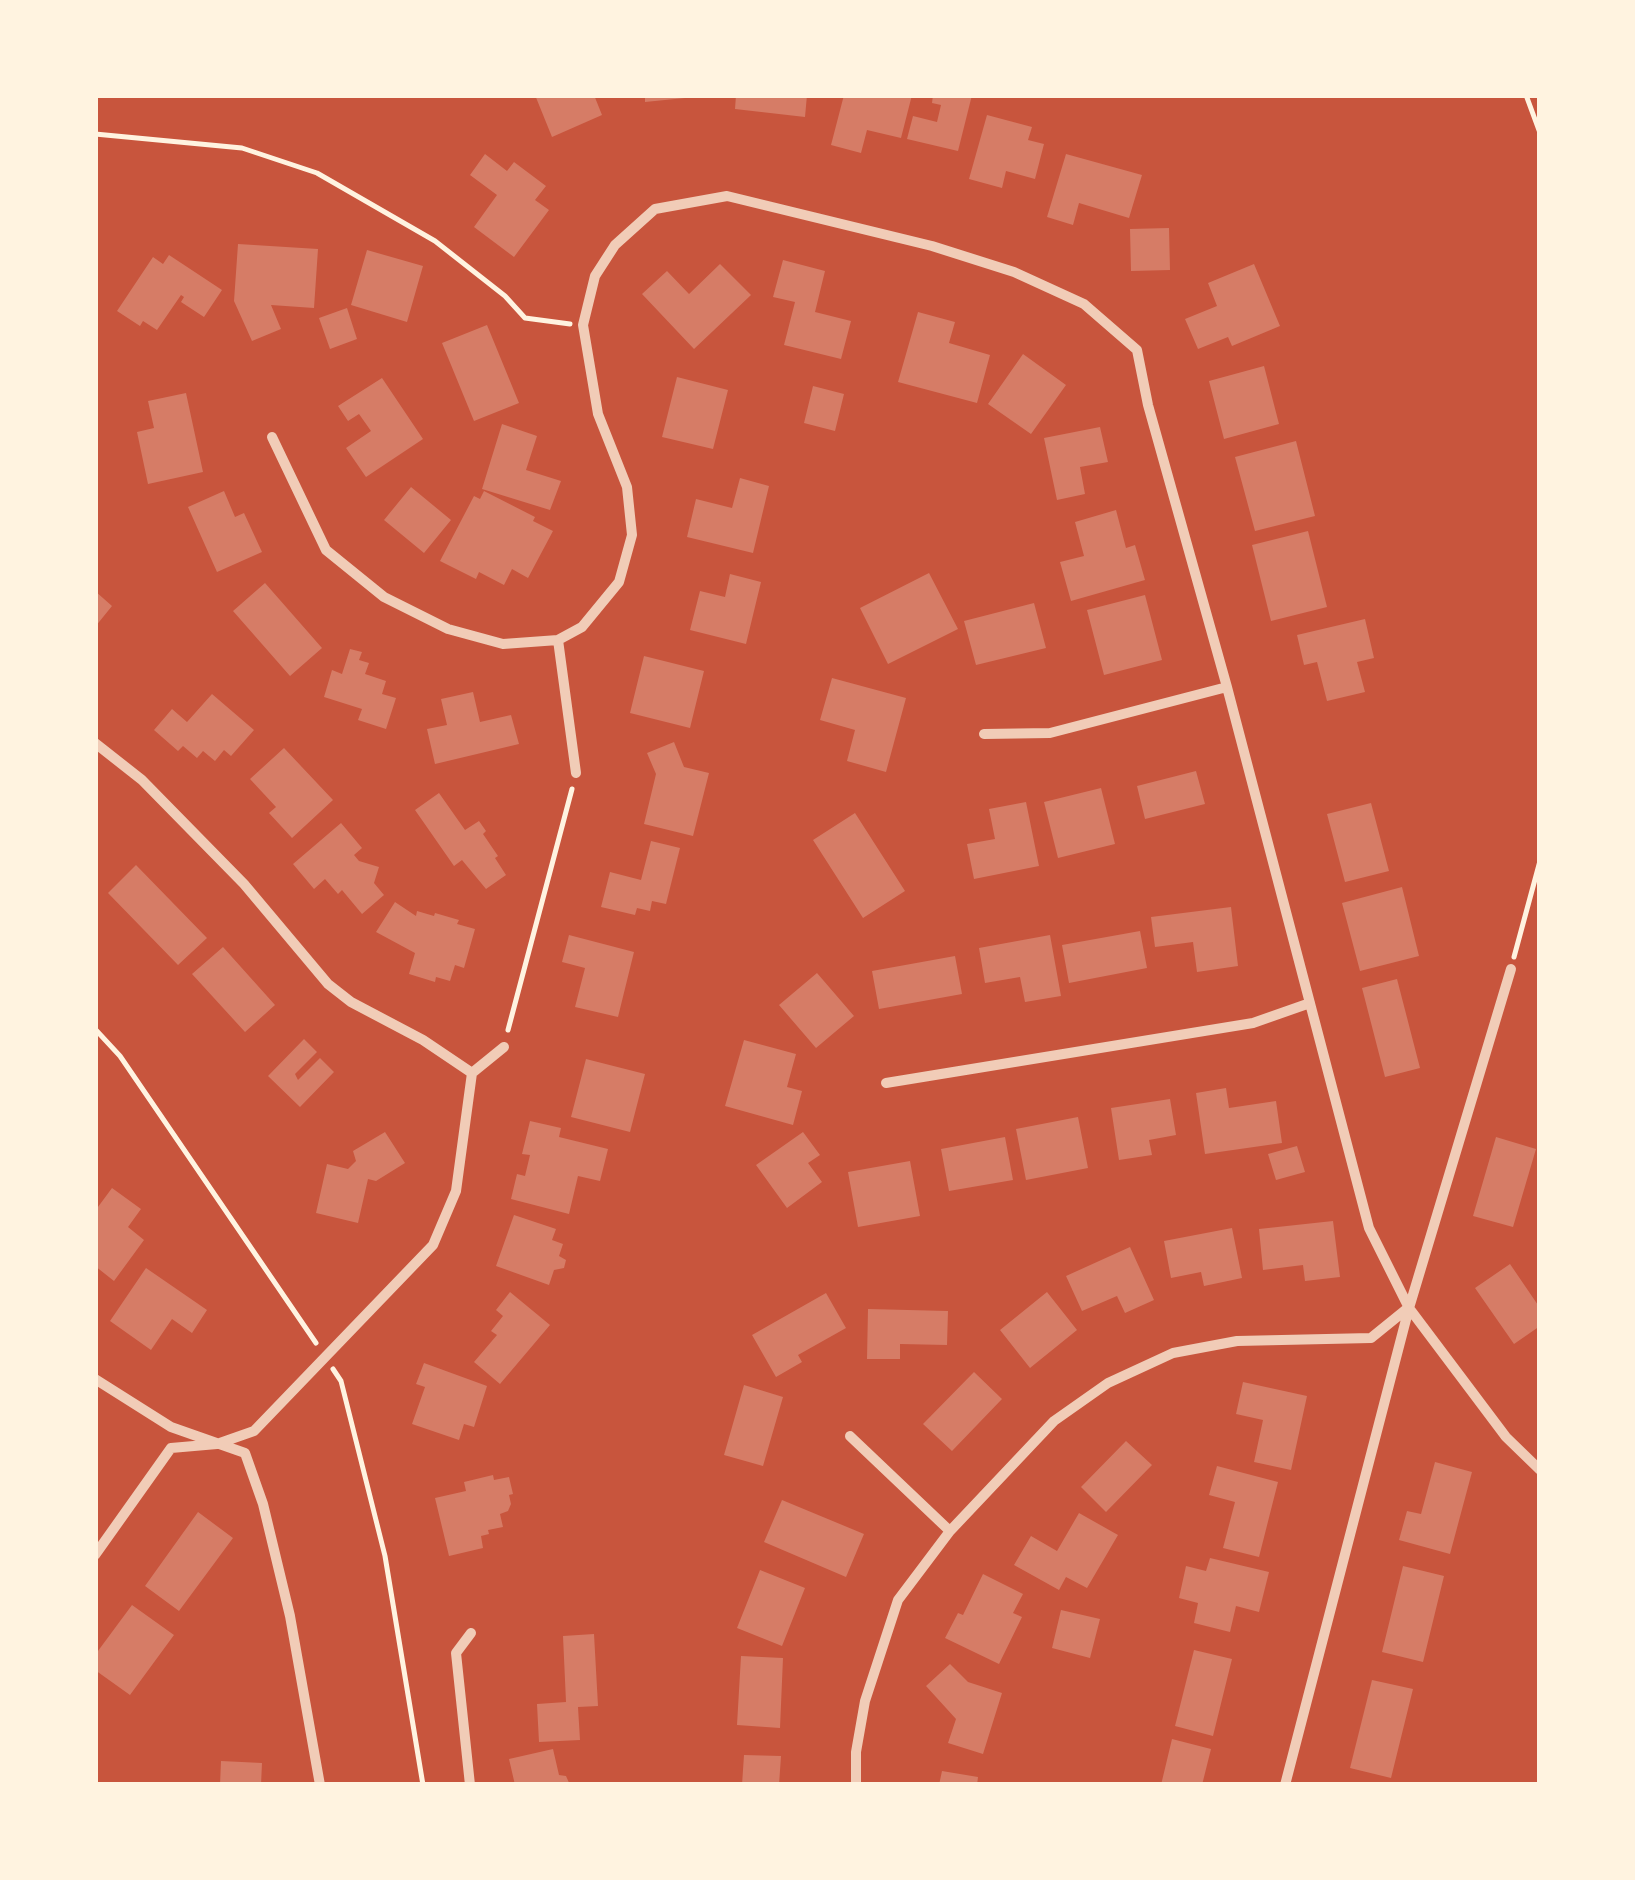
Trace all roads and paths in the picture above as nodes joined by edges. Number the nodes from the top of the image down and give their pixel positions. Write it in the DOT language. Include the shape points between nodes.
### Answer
graph roads {
  1 [pos="1526,95"];
  2 [pos="1540,133"];
  3 [pos="95,134"];
  4 [pos="583,325"];
  5 [pos="272,437"];
  6 [pos="558,640"];
  7 [pos="1227,687"];
  8 [pos="984,734"];
  9 [pos="95,743"];
  10 [pos="576,774"];
  11 [pos="1540,861"];
  12 [pos="1510,969"];
  13 [pos="1310,1003"];
  14 [pos="504,1048"];
  15 [pos="472,1074"];
  16 [pos="886,1083"];
  17 [pos="1409,1308"];
  18 [pos="95,1378"];
  19 [pos="850,1436"];
  20 [pos="217,1444"];
  21 [pos="1540,1470"];
  22 [pos="950,1532"];
  23 [pos="95,1555"];
  24 [pos="471,1633"];
  25 [pos="320,1785"];
  26 [pos="470,1785"];
  27 [pos="856,1785"];
  28 [pos="1285,1785"];
  1 -- 2 [label="path"];
  3 -- 4 [label="path" via="242,148 317,173 435,240 525,318"];
  4 -- 6 [label="street" via="598,414 626,487 632,535 619,582 582,627"];
  4 -- 7 [label="street" via="595,276 628,233 655,209 728,196 948,251 1084,304 1137,350"];
  5 -- 6 [label="street" via="326,550 384,598 448,629 503,644"];
  6 -- 10 [label="street"];
  7 -- 8 [label="street" via="1050,733"];
  7 -- 13 [label="street"];
  9 -- 15 [label="street" via="142,780 244,884 328,984"];
  10 -- 14 [label="path"];
  11 -- 12 [label="path"];
  12 -- 17 [label="street"];
  13 -- 16 [label="street" via="1254,1023"];
  13 -- 17 [label="street" via="1369,1228"];
  14 -- 15 [label="street"];
  15 -- 20 [label="street" via="456,1191 433,1245 266,1420"];
  17 -- 21 [label="street" via="1506,1437"];
  17 -- 22 [label="street" via="1371,1338 1237,1341 1173,1353 1108,1383 1054,1421"];
  17 -- 28 [label="street"];
  18 -- 20 [label="street" via="171,1427"];
  19 -- 22 [label="street"];
  20 -- 23 [label="street" via="172,1448"];
  20 -- 25 [label="street" via="246,1453 263,1504"];
  22 -- 27 [label="street" via="898,1600 865,1701"];
  24 -- 26 [label="street" via="456,1653"];
}
